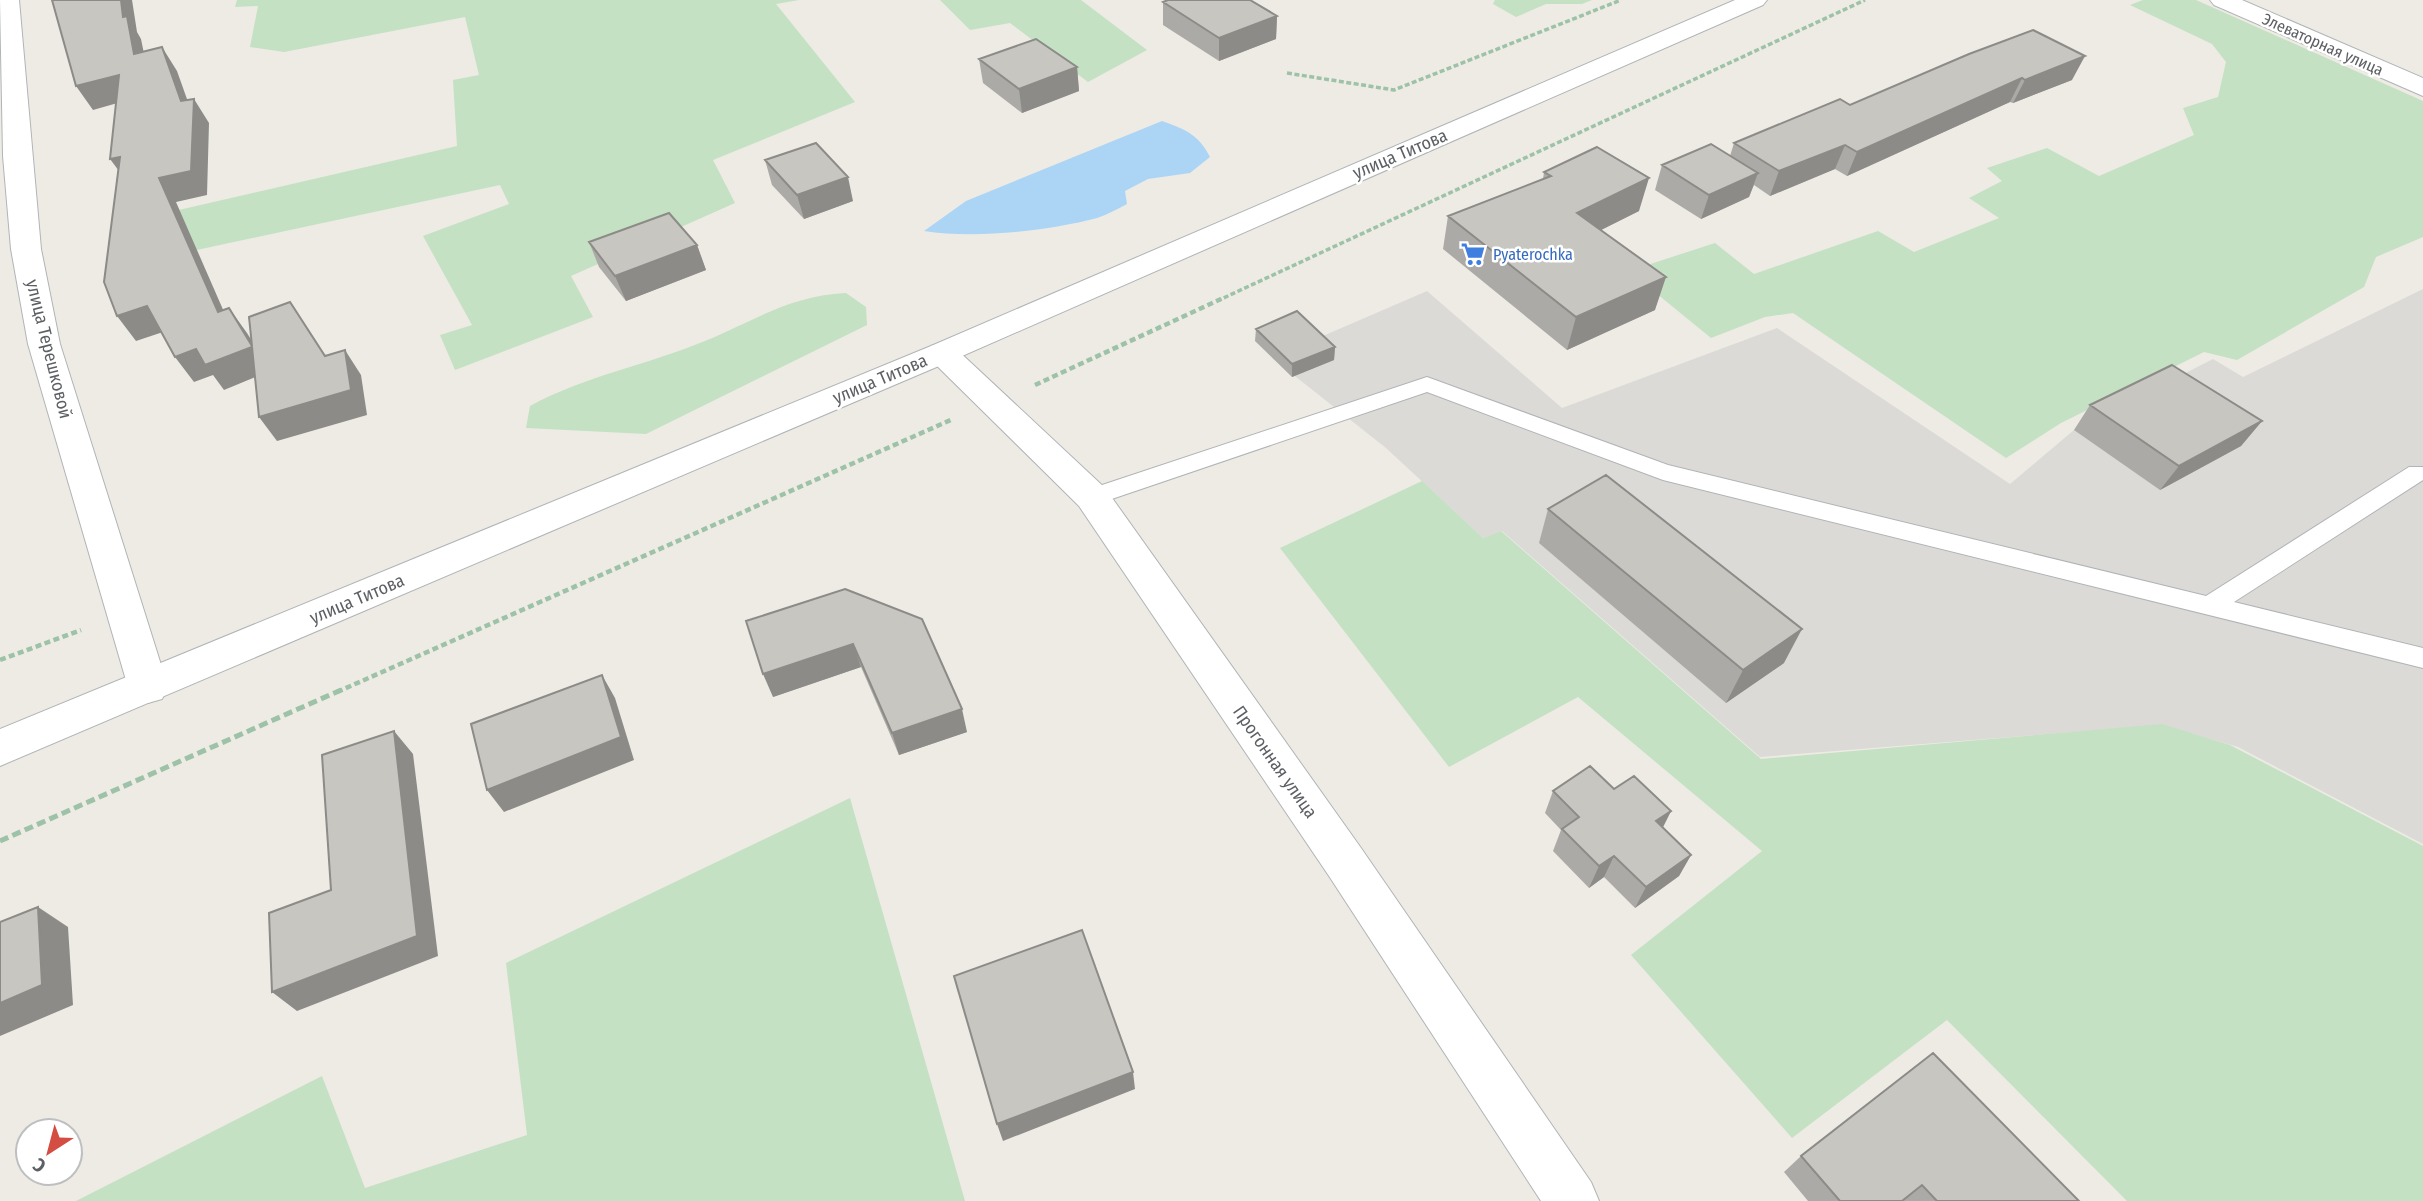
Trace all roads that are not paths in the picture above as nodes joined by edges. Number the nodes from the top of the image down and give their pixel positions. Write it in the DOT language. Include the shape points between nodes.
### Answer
graph roads {
  1 [pos="7,0"];
  2 [pos="1755,0"];
  3 [pos="2222,0"];
  4 [pos="2423,88"];
  5 [pos="942,353"];
  6 [pos="2417,473"];
  7 [pos="1091,497"];
  8 [pos="2209,606"];
  9 [pos="2423,659"];
  10 [pos="148,687"];
  11 [pos="0,748"];
  12 [pos="1572,1201"];
  1 -- 10 [label="street, улица Терешковой" via="26,249 44,344"];
  2 -- 5 [label="street, улица Титова"];
  3 -- 4 [label="street, Элеваторная улица"];
  5 -- 7 [label="street, Прогонная улица"];
  5 -- 10 [label="street, улица Титова"];
  6 -- 8 [label="lane"];
  7 -- 8 [label="lane" via="1427,384 1663,472"];
  7 -- 12 [label="street, Прогонная улица" via="1345,862"];
  8 -- 9 [label="lane"];
  10 -- 11 [label="street, улица Титова"];
}
